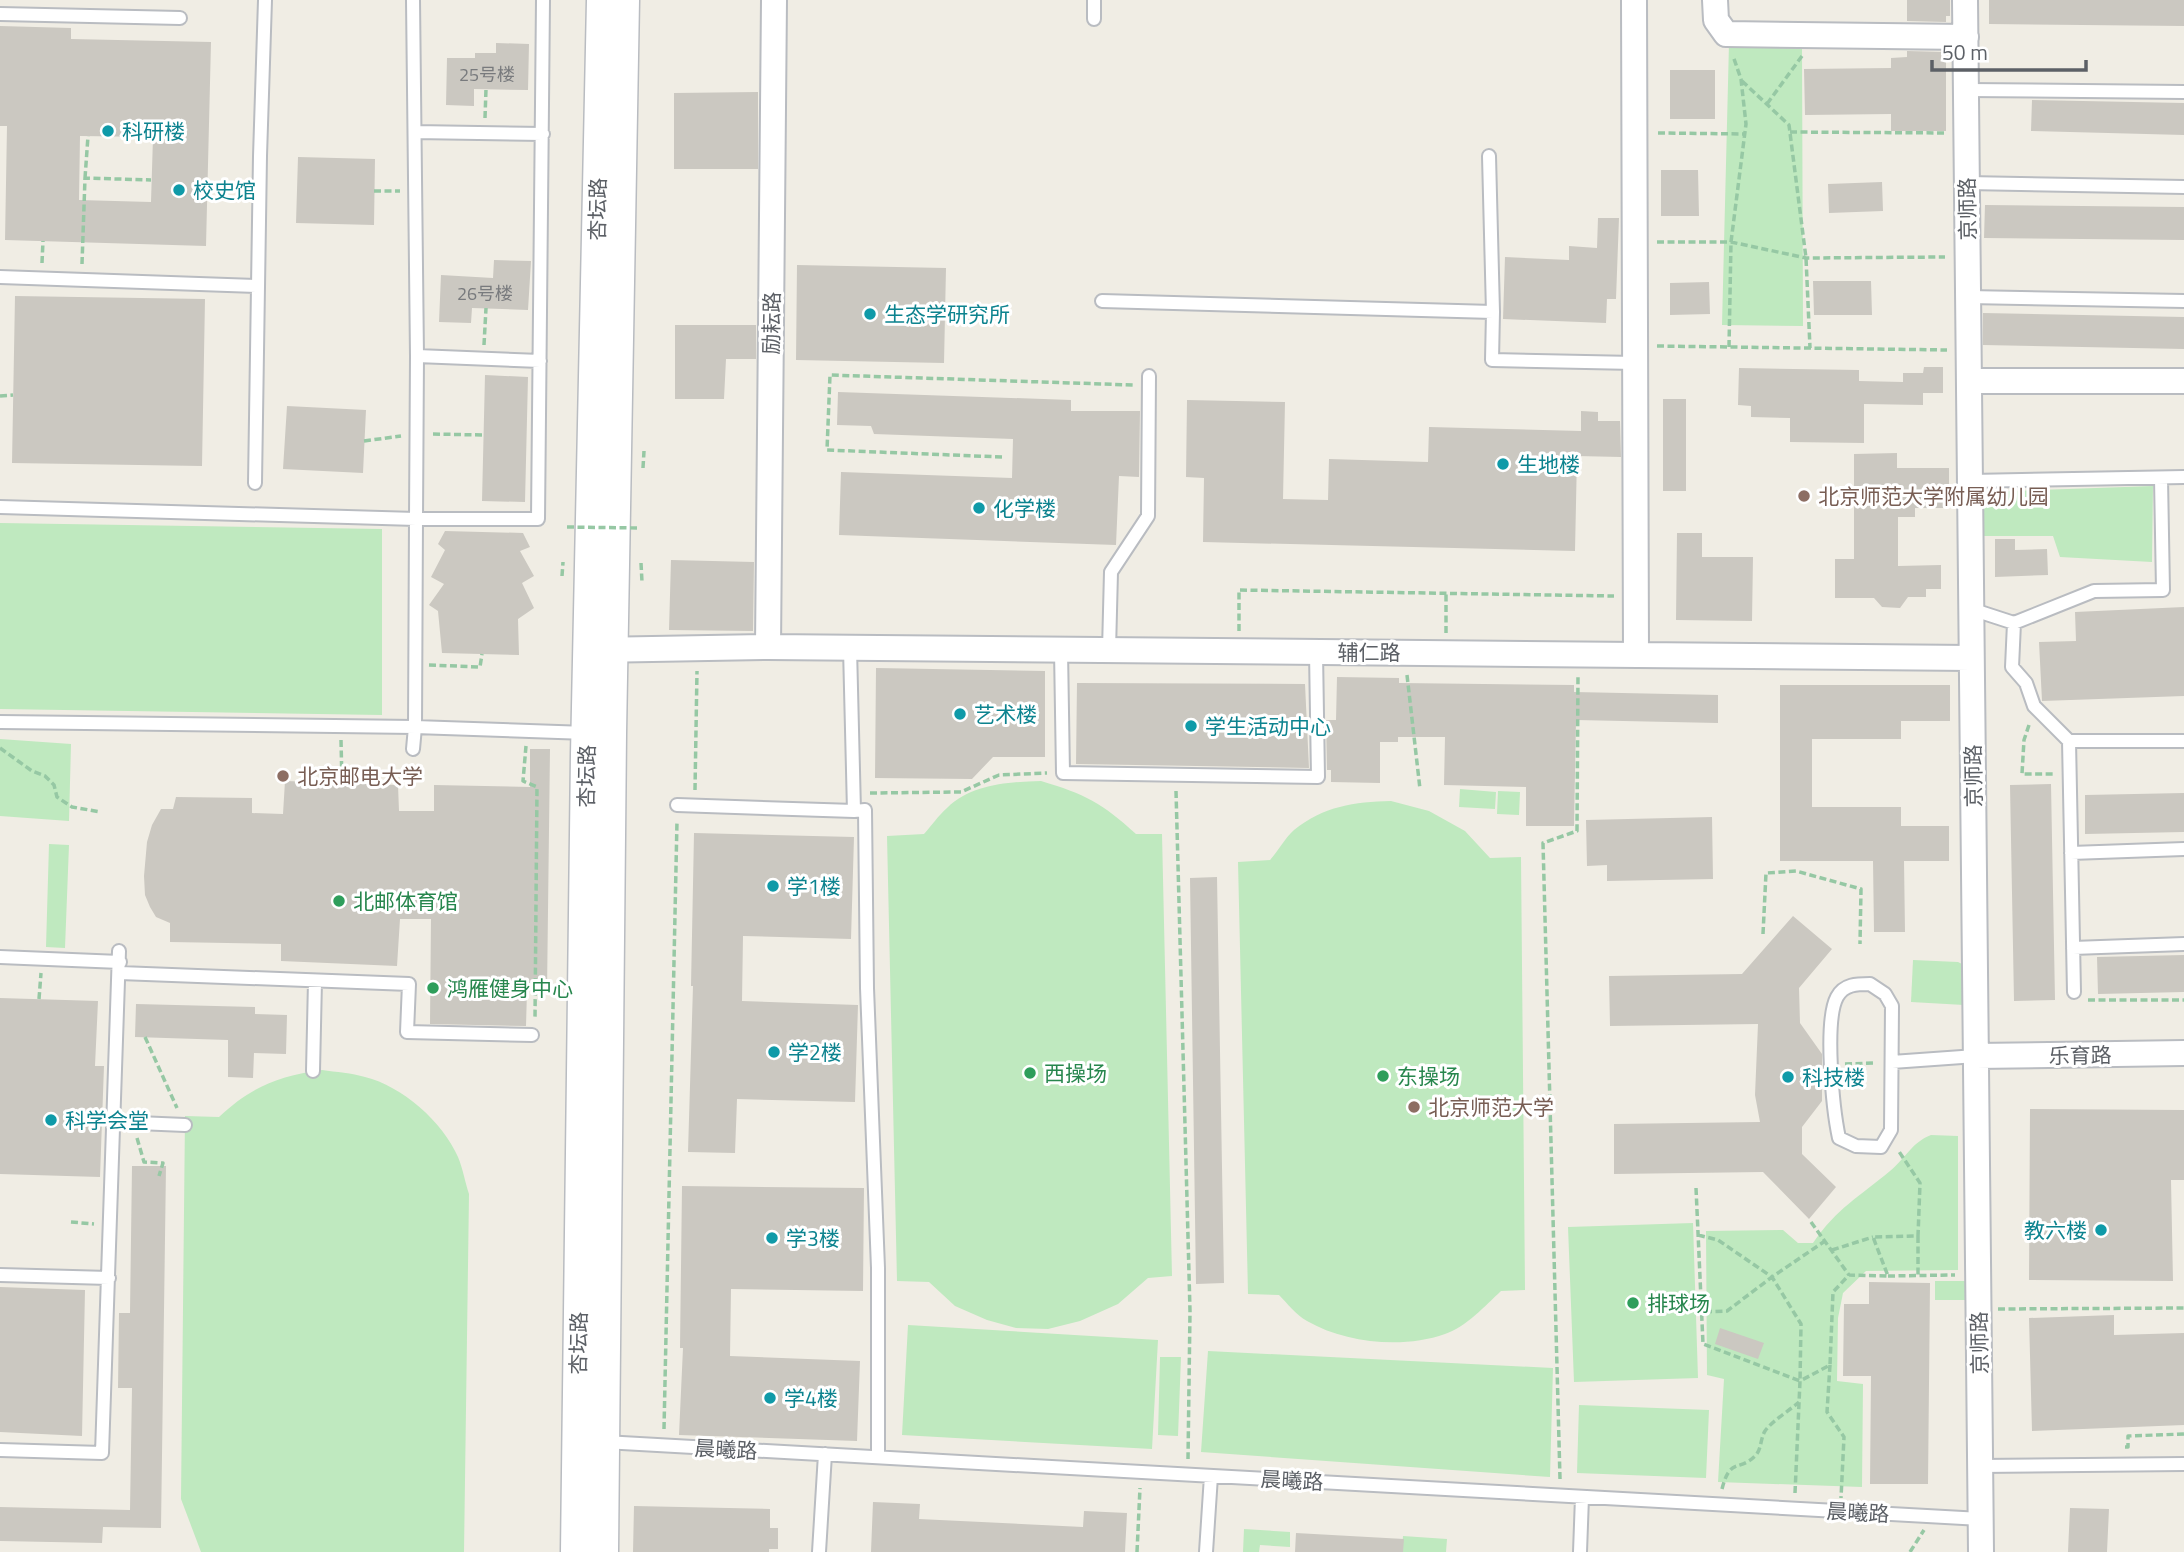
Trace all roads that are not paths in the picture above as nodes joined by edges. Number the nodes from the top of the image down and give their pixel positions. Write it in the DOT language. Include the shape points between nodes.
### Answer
graph roads {
  1 [pos="265,0"];
  2 [pos="413,0"];
  3 [pos="543,0"];
  4 [pos="602,0"];
  5 [pos="624,0"];
  6 [pos="774,0"];
  7 [pos="1094,0"];
  8 [pos="1633,0"];
  9 [pos="1715,0"];
  10 [pos="1965,0"];
  11 [pos="0,14"];
  12 [pos="180,18"];
  13 [pos="1094,19"];
  14 [pos="1966,37"];
  15 [pos="1966,90"];
  16 [pos="2184,92"];
  17 [pos="415,132"];
  18 [pos="543,134"];
  19 [pos="1489,156"];
  20 [pos="1967,183"];
  21 [pos="2184,187"];
  22 [pos="0,277"];
  23 [pos="257,286"];
  24 [pos="1968,297"];
  25 [pos="1102,301"];
  26 [pos="2184,301"];
  27 [pos="1493,312"];
  28 [pos="1634,355"];
  29 [pos="417,356"];
  30 [pos="540,361"];
  31 [pos="1149,381"];
  32 [pos="1969,381"];
  33 [pos="2184,381"];
  34 [pos="2184,477"];
  35 [pos="2161,478"];
  36 [pos="1971,481"];
  37 [pos="255,483"];
  38 [pos="0,507"];
  39 [pos="416,519"];
  40 [pos="1971,609"];
  41 [pos="2014,623"];
  42 [pos="768,647"];
  43 [pos="850,648"];
  44 [pos="600,650"];
  45 [pos="1061,650"];
  46 [pos="1109,650"];
  47 [pos="1316,652"];
  48 [pos="1636,653"];
  49 [pos="1971,658"];
  50 [pos="0,722"];
  51 [pos="415,727"];
  52 [pos="599,733"];
  53 [pos="2069,741"];
  54 [pos="2184,741"];
  55 [pos="414,749"];
  56 [pos="677,805"];
  57 [pos="854,811"];
  58 [pos="2184,849"];
  59 [pos="2071,853"];
  60 [pos="2184,944"];
  61 [pos="2073,948"];
  62 [pos="0,957"];
  63 [pos="120,962"];
  64 [pos="315,981"];
  65 [pos="2074,992"];
  66 [pos="532,1035"];
  67 [pos="2184,1053"];
  68 [pos="1976,1056"];
  69 [pos="1892,1062"];
  70 [pos="313,1072"];
  71 [pos="114,1122"];
  72 [pos="185,1125"];
  73 [pos="0,1275"];
  74 [pos="108,1278"];
  75 [pos="604,1441"];
  76 [pos="0,1450"];
  77 [pos="825,1454"];
  78 [pos="878,1457"];
  79 [pos="2184,1464"];
  80 [pos="1980,1466"];
  81 [pos="1211,1476"];
  82 [pos="1582,1497"];
  83 [pos="1981,1519"];
  84 [pos="576,1552"];
  85 [pos="603,1552"];
  86 [pos="820,1552"];
  87 [pos="1206,1552"];
  88 [pos="1580,1552"];
  89 [pos="1981,1552"];
  1 -- 23 [label="lane"];
  2 -- 17 [label="lane"];
  3 -- 18 [label="lane"];
  4 -- 44 [label="street, 杏坛路"];
  5 -- 44 [label="street, 杏坛路"];
  6 -- 42 [label="street, 励耘路"];
  7 -- 13 [label="lane"];
  8 -- 28 [label="street"];
  9 -- 14 [label="street" via="1716,20 1726,34"];
  10 -- 14 [label="street, 京师路"];
  11 -- 12 [label="lane"];
  14 -- 15 [label="street, 京师路"];
  15 -- 16 [label="lane"];
  15 -- 20 [label="street, 京师路"];
  17 -- 18 [label="lane"];
  17 -- 29 [label="lane"];
  18 -- 30 [label="lane"];
  19 -- 27 [label="lane"];
  20 -- 21 [label="lane"];
  20 -- 24 [label="street, 京师路"];
  22 -- 23 [label="lane"];
  23 -- 37 [label="lane"];
  24 -- 26 [label="lane"];
  24 -- 32 [label="street, 京师路"];
  25 -- 27 [label="lane"];
  27 -- 28 [label="lane" via="1492,360"];
  28 -- 48 [label="street"];
  29 -- 30 [label="lane"];
  29 -- 39 [label="lane"];
  30 -- 39 [label="lane" via="538,519"];
  31 -- 46 [label="lane" via="1148,516 1111,572"];
  32 -- 33 [label="street"];
  32 -- 36 [label="street, 京师路"];
  34 -- 35 [label="lane"];
  35 -- 36 [label="lane"];
  35 -- 41 [label="lane" via="2163,590 2094,591"];
  36 -- 40 [label="street, 京师路"];
  38 -- 39 [label="lane"];
  39 -- 51 [label="lane"];
  40 -- 41 [label="lane"];
  40 -- 49 [label="street, 京师路"];
  41 -- 53 [label="lane" via="2012,667 2026,683 2034,706"];
  42 -- 43 [label="street, 辅仁路"];
  42 -- 44 [label="street, 辅仁路"];
  43 -- 45 [label="street, 辅仁路"];
  43 -- 57 [label="lane"];
  44 -- 52 [label="street, 杏坛路"];
  45 -- 46 [label="street, 辅仁路"];
  45 -- 47 [label="lane" via="1063,773 1318,777"];
  46 -- 47 [label="street, 辅仁路"];
  47 -- 48 [label="street, 辅仁路"];
  48 -- 49 [label="street, 辅仁路"];
  49 -- 68 [label="street, 京师路"];
  50 -- 51 [label="lane"];
  51 -- 52 [label="lane"];
  51 -- 55 [label="lane"];
  52 -- 75 [label="street, 杏坛路"];
  52 -- 84 [label="street, 杏坛路"];
  53 -- 54 [label="lane"];
  53 -- 59 [label="lane"];
  56 -- 57 [label="lane"];
  57 -- 78 [label="lane" via="865,810 878,1268"];
  58 -- 59 [label="lane"];
  59 -- 61 [label="lane"];
  60 -- 61 [label="lane"];
  61 -- 65 [label="lane"];
  62 -- 63 [label="lane"];
  63 -- 64 [label="lane"];
  63 -- 71 [label="lane"];
  64 -- 66 [label="lane" via="408,984 407,1032"];
  64 -- 70 [label="lane"];
  67 -- 68 [label="street, 乐育路"];
  68 -- 69 [label="lane"];
  68 -- 80 [label="street, 京师路"];
  69 -- 69 [label="lane" via="1892,1006 1885,994 1870,984 1849,985 1837,996 1831,1016 1833,1114 1839,1138 1856,1146 1881,1147 1891,1130"];
  71 -- 72 [label="lane"];
  71 -- 74 [label="lane"];
  73 -- 74 [label="lane"];
  74 -- 76 [label="lane" via="102,1453"];
  75 -- 77 [label="lane, 晨曦路"];
  75 -- 85 [label="street, 杏坛路"];
  77 -- 78 [label="lane, 晨曦路"];
  77 -- 86 [label="lane"];
  78 -- 81 [label="lane, 晨曦路"];
  79 -- 80 [label="lane"];
  80 -- 83 [label="street, 京师路"];
  81 -- 82 [label="lane, 晨曦路"];
  81 -- 87 [label="lane"];
  82 -- 83 [label="lane, 晨曦路"];
  82 -- 88 [label="lane"];
  83 -- 89 [label="street, 京师路"];
}
